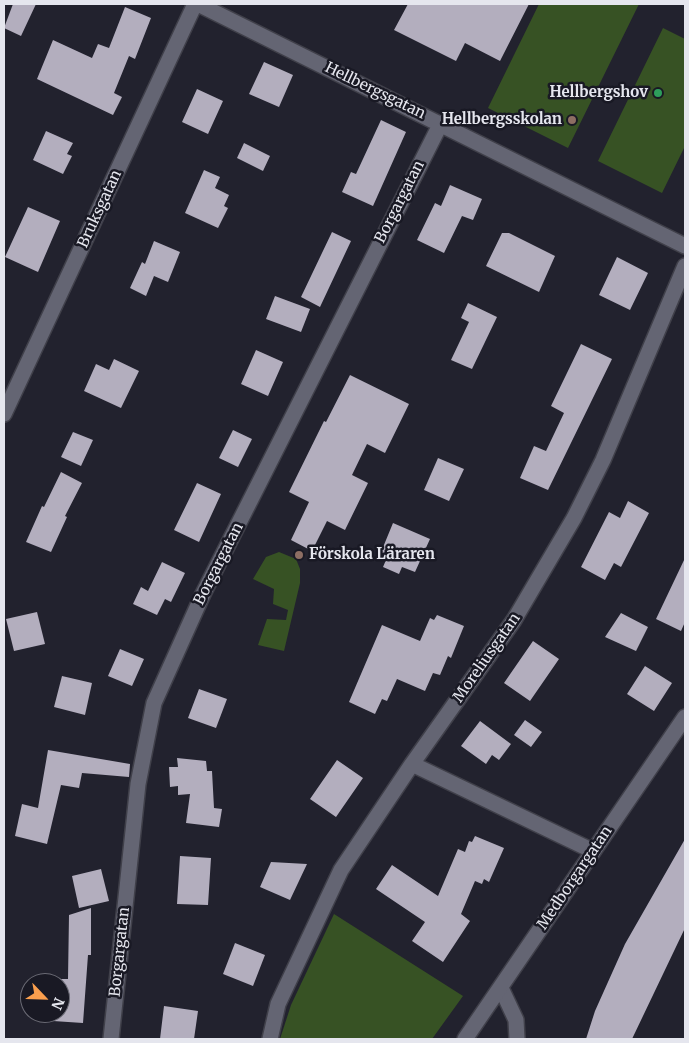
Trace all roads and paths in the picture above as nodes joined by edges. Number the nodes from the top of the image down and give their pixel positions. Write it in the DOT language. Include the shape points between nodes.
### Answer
graph roads {
  1 [pos="197,4"];
  2 [pos="441,123"];
  3 [pos="685,246"];
  4 [pos="685,266"];
  5 [pos="4,414"];
  6 [pos="685,717"];
  7 [pos="412,764"];
  8 [pos="593,851"];
  9 [pos="501,988"];
  10 [pos="111,1039"];
  11 [pos="270,1039"];
  12 [pos="464,1039"];
  13 [pos="518,1039"];
  1 -- 2 [label="street, Hellbergsgatan"];
  1 -- 5 [label="street, Bruksgatan"];
  2 -- 3 [label="street, Hellbergsgatan"];
  2 -- 10 [label="street, Borgargatan" via="203,594 154,703 142,752"];
  4 -- 7 [label="street, Moreliusgatan" via="603,460 574,518 514,620"];
  6 -- 8 [label="street, Medborgargatan"];
  7 -- 8 [label="street"];
  7 -- 11 [label="street, Moreliusgatan" via="341,870 278,1004"];
  8 -- 9 [label="street, Medborgargatan"];
  9 -- 12 [label="street, Medborgargatan"];
  9 -- 13 [label="street" via="516,1020"];
}
